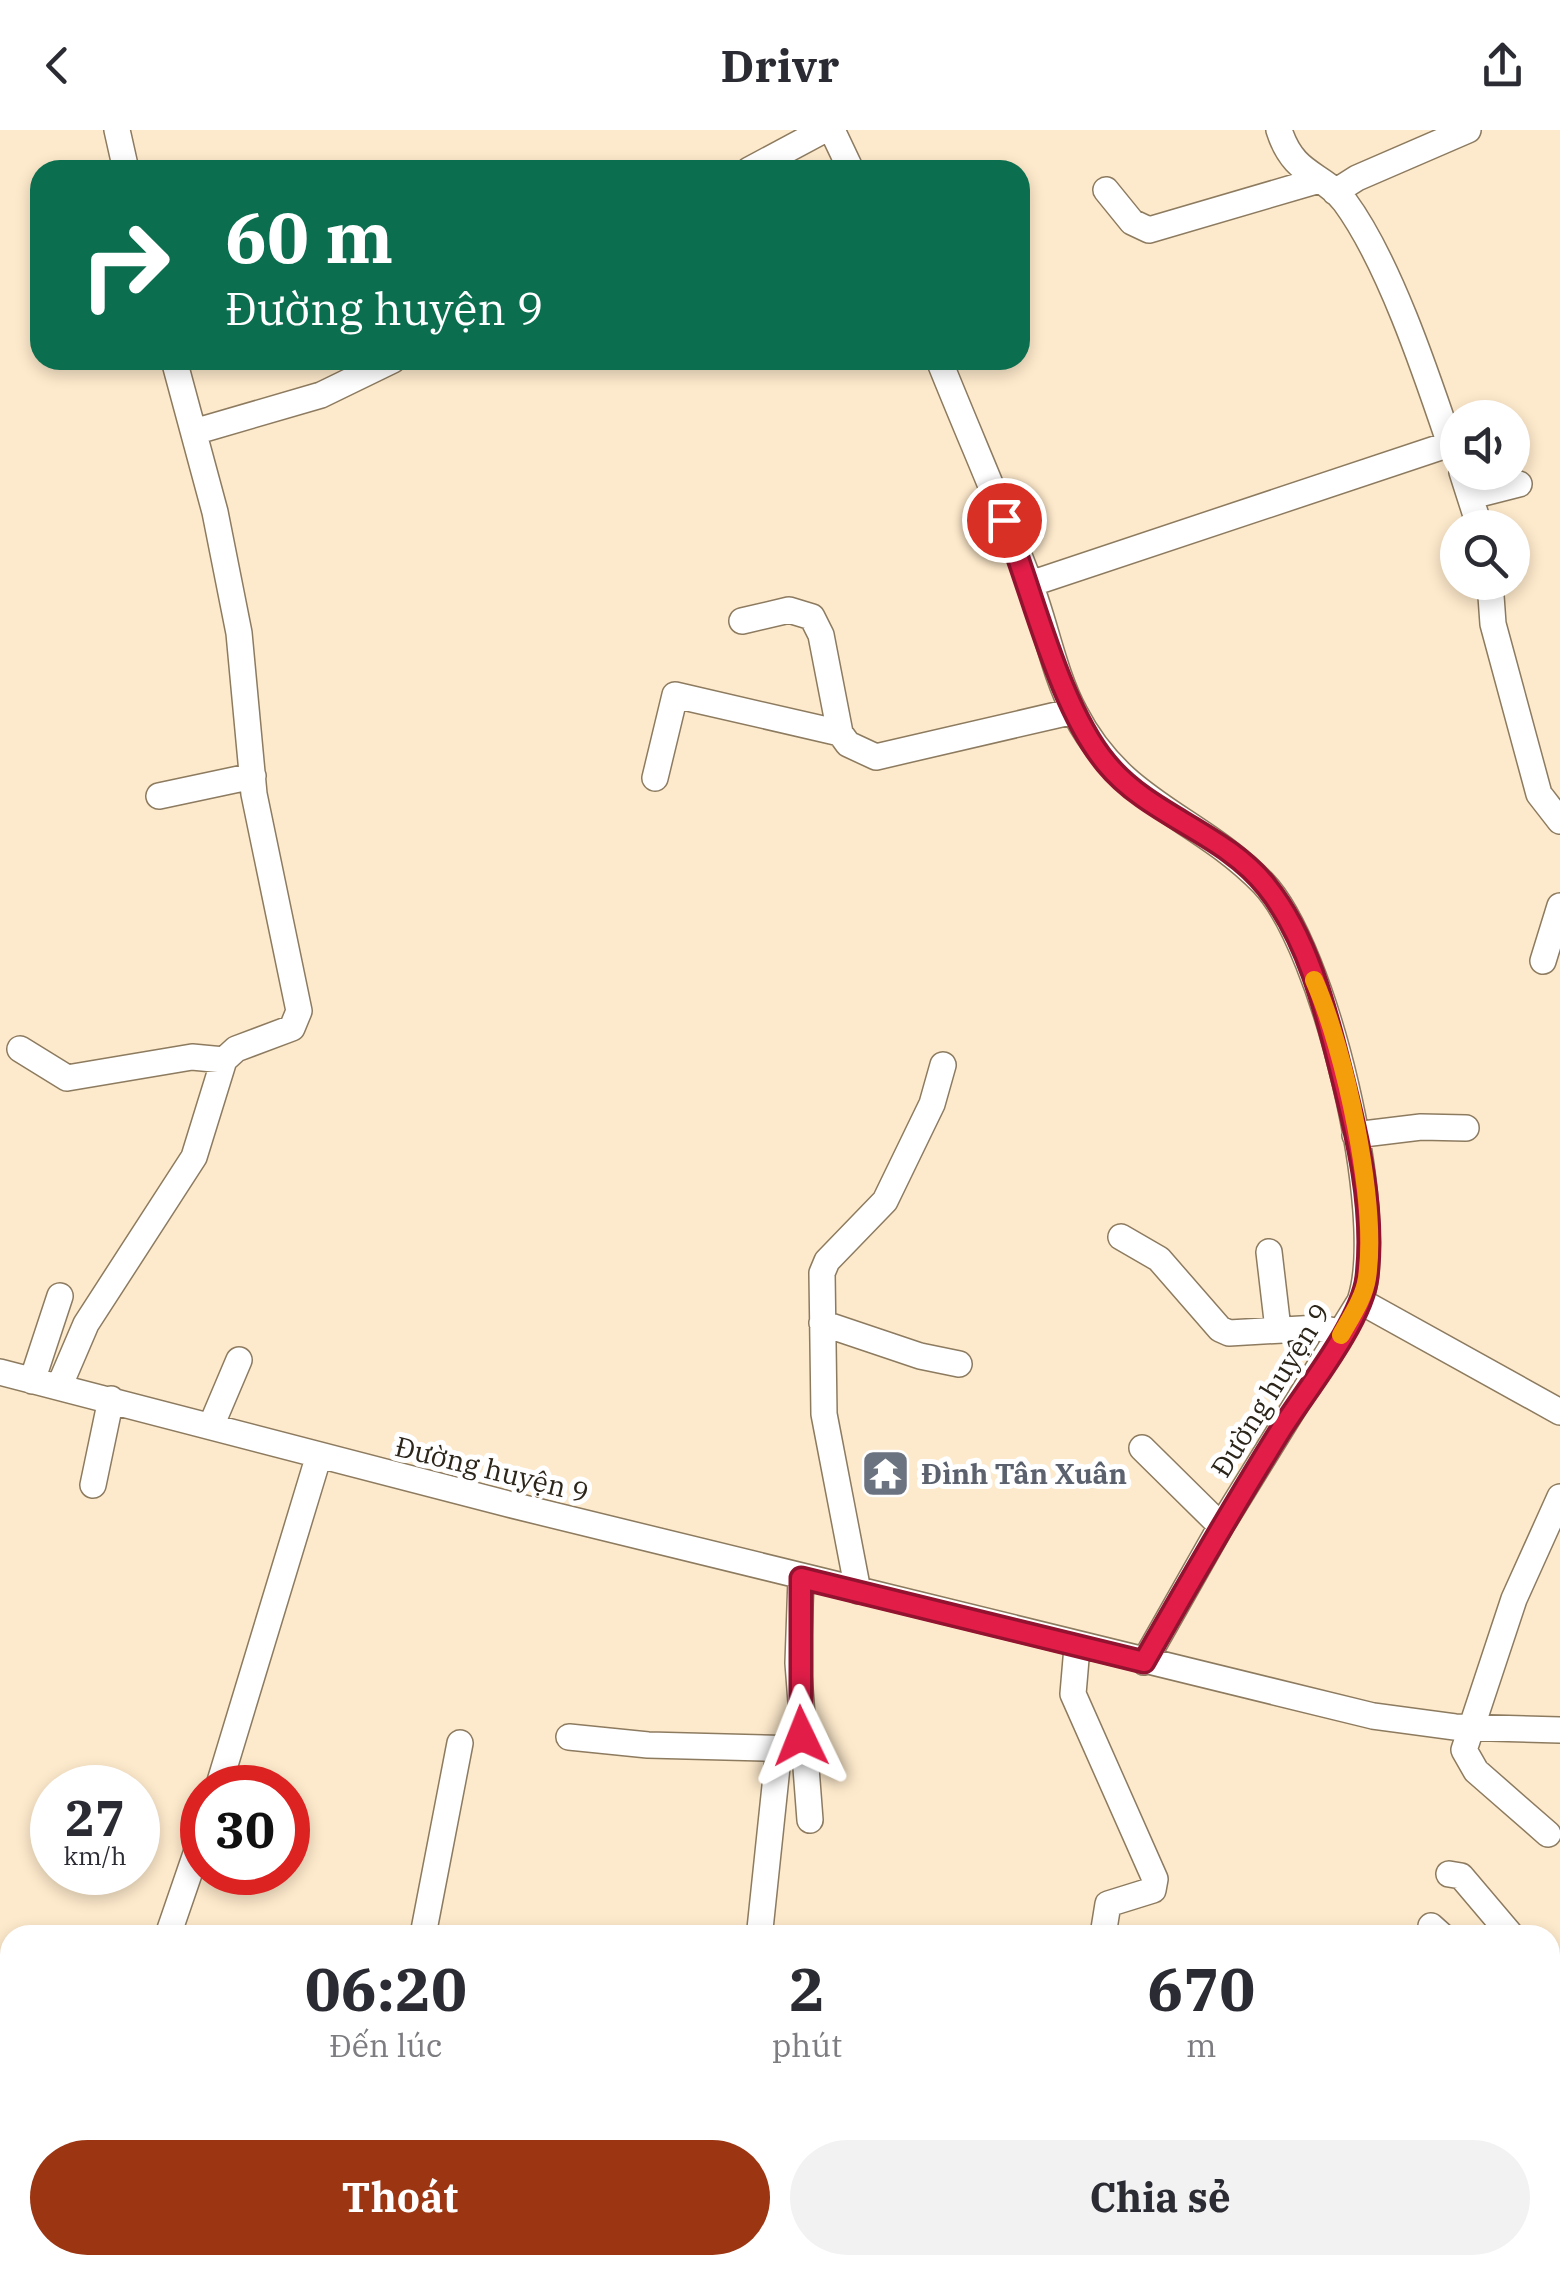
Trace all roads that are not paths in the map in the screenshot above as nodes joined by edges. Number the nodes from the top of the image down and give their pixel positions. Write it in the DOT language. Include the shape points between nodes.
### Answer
graph roads {
  1 [pos="117,130"];
  2 [pos="824,130"];
  3 [pos="832,130"];
  4 [pos="1279,130"];
  5 [pos="1468,130"];
  6 [pos="124,160"];
  7 [pos="768,160"];
  8 [pos="846,160"];
  9 [pos="1326,187"];
  10 [pos="1106,190"];
  11 [pos="177,370"];
  12 [pos="372,370"];
  13 [pos="943,370"];
  14 [pos="1440,415"];
  15 [pos="194,432"];
  16 [pos="1440,457"];
  17 [pos="1030,584"];
  18 [pos="1491,600"];
  19 [pos="742,621"];
  20 [pos="1074,710"];
  21 [pos="840,733"];
  22 [pos="253,776"];
  23 [pos="654,778"];
  24 [pos="159,796"];
  25 [pos="1560,821"];
  26 [pos="1560,906"];
  27 [pos="1542,960"];
  28 [pos="20,1050"];
  29 [pos="224,1060"];
  30 [pos="943,1065"];
  31 [pos="1466,1128"];
  32 [pos="1355,1136"];
  33 [pos="1121,1238"];
  34 [pos="1268,1252"];
  35 [pos="60,1296"];
  36 [pos="1360,1301"];
  37 [pos="822,1323"];
  38 [pos="1278,1329"];
  39 [pos="1342,1332"];
  40 [pos="239,1360"];
  41 [pos="959,1364"];
  42 [pos="0,1372"];
  43 [pos="32,1381"];
  44 [pos="59,1387"];
  45 [pos="110,1400"];
  46 [pos="1560,1412"];
  47 [pos="211,1426"];
  48 [pos="1142,1448"];
  49 [pos="319,1455"];
  50 [pos="93,1485"];
  51 [pos="1560,1497"];
  52 [pos="1221,1526"];
  53 [pos="801,1578"];
  54 [pos="858,1591"];
  55 [pos="1077,1646"];
  56 [pos="1144,1662"];
  57 [pos="1471,1727"];
  58 [pos="1560,1730"];
  59 [pos="570,1736"];
  60 [pos="460,1743"];
  61 [pos="791,1749"];
  62 [pos="225,1765"];
  63 [pos="810,1820"];
  64 [pos="1548,1834"];
  65 [pos="1450,1874"];
  66 [pos="182,1895"];
  67 [pos="171,1925"];
  68 [pos="426,1925"];
  69 [pos="761,1925"];
  70 [pos="1105,1925"];
  71 [pos="1503,1925"];
  72 [pos="696,2275"];
  73 [pos="771,2275"];
  1 -- 6 [label="street"];
  2 -- 7 [label="street"];
  3 -- 8 [label="street"];
  4 -- 9 [label="street" via="1298,165"];
  5 -- 9 [label="street"];
  9 -- 10 [label="street" via="1149,230 1132,222"];
  9 -- 14 [label="street" via="1364,234"];
  11 -- 15 [label="street"];
  12 -- 15 [label="street" via="321,394"];
  13 -- 17 [label="street, Đường huyện 9"];
  15 -- 22 [label="street" via="239,633"];
  16 -- 17 [label="street"];
  17 -- 20 [label="street, Đường huyện 9"];
  18 -- 25 [label="street" via="1539,794"];
  19 -- 21 [label="street" via="789,610 812,617 822,634"];
  20 -- 21 [label="street" via="884,758 848,744"];
  20 -- 32 [label="street, Đường huyện 9" via="1106,763 1126,782 1224,848 1267,886 1323,1000"];
  21 -- 23 [label="street" via="675,695"];
  22 -- 24 [label="street"];
  22 -- 29 [label="street" via="299,1012 292,1028"];
  26 -- 27 [label="street"];
  28 -- 29 [label="street" via="68,1078 192,1058"];
  29 -- 44 [label="street" via="194,1157 86,1324"];
  30 -- 37 [label="street" via="886,1202 824,1266"];
  31 -- 32 [label="street"];
  32 -- 36 [label="street, Đường huyện 9" via="1368,1232"];
  33 -- 38 [label="street" via="1159,1258 1220,1329"];
  34 -- 38 [label="street"];
  35 -- 43 [label="street"];
  36 -- 39 [label="street, Đường huyện 9"];
  36 -- 46 [label="street"];
  37 -- 41 [label="street"];
  37 -- 54 [label="street" via="824,1414"];
  38 -- 39 [label="street"];
  39 -- 52 [label="street, Đường huyện 9"];
  40 -- 47 [label="street"];
  42 -- 43 [label="street, Đường huyện 9"];
  43 -- 44 [label="street, Đường huyện 9"];
  44 -- 45 [label="street, Đường huyện 9"];
  45 -- 47 [label="street, Đường huyện 9"];
  45 -- 50 [label="street"];
  47 -- 49 [label="street, Đường huyện 9"];
  48 -- 52 [label="street"];
  49 -- 53 [label="street, Đường huyện 9"];
  49 -- 62 [label="street"];
  51 -- 57 [label="street" via="1514,1599"];
  52 -- 56 [label="street, Đường huyện 9"];
  53 -- 54 [label="street, Đường huyện 9"];
  53 -- 61 [label="street"];
  54 -- 55 [label="street, Đường huyện 9"];
  55 -- 56 [label="street, Đường huyện 9"];
  55 -- 70 [label="street" via="1073,1694 1155,1879 1153,1890 1108,1904"];
  56 -- 57 [label="street, Đường huyện 9" via="1373,1716"];
  57 -- 58 [label="street, Đường huyện 9"];
  57 -- 64 [label="street" via="1466,1759"];
  59 -- 61 [label="street"];
  60 -- 68 [label="street"];
  61 -- 63 [label="street"];
  61 -- 69 [label="street"];
  65 -- 71 [label="street" via="1461,1876"];
  66 -- 67 [label="street"];
  72 -- 73 [label="street"];
}
